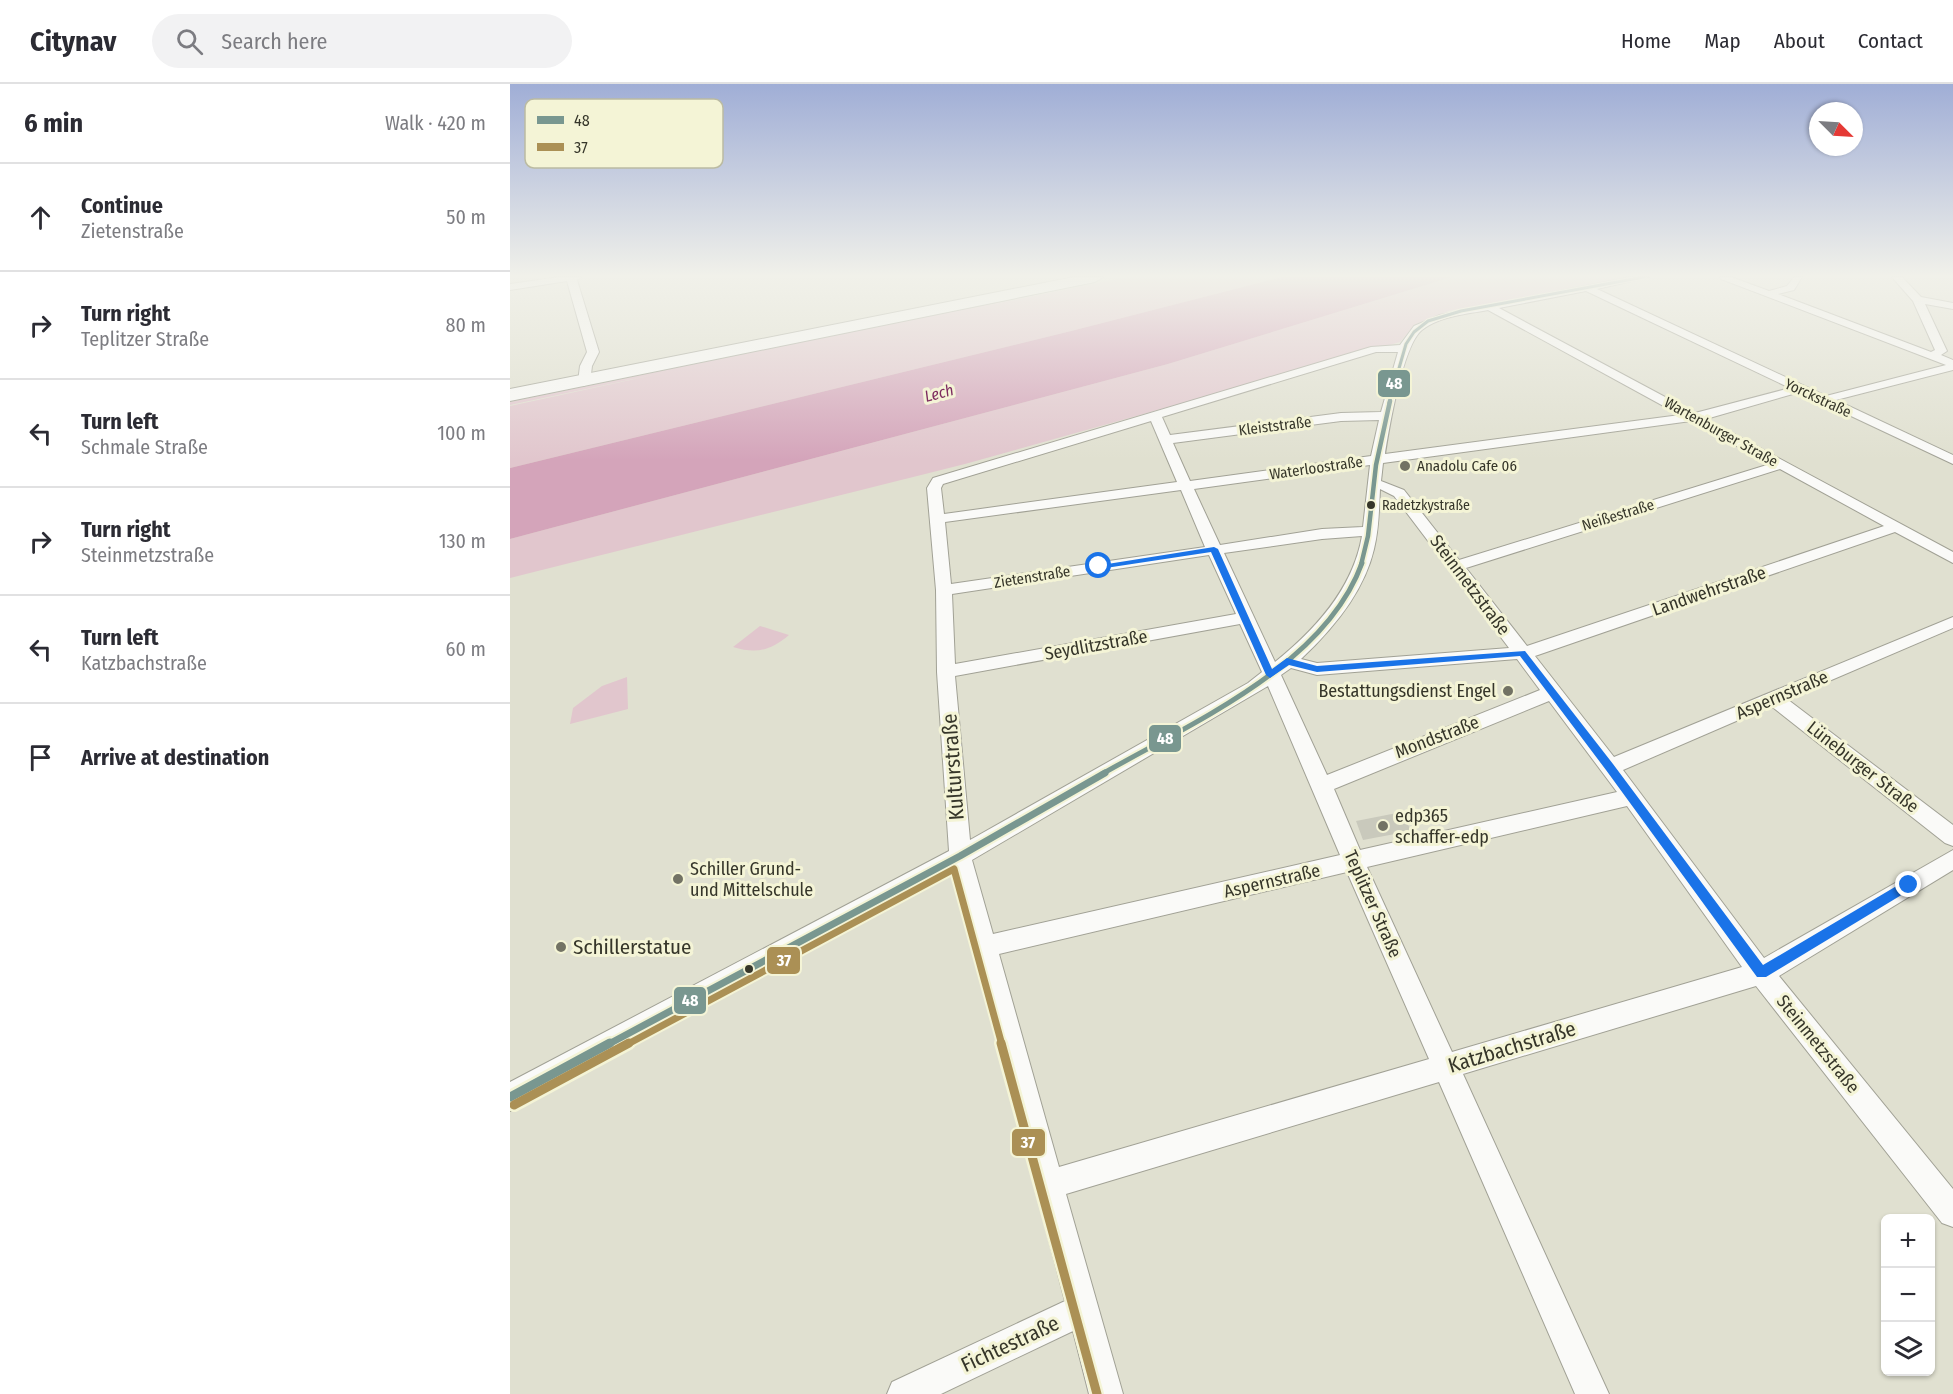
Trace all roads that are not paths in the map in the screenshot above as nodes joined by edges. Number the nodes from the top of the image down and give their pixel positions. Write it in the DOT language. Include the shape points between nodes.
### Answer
graph roads {
  1 [pos="589,338"];
  2 [pos="795,338"];
  3 [pos="1411,338"];
  4 [pos="1548,338"];
  5 [pos="1692,338"];
  6 [pos="1894,338"];
  7 [pos="1931,338"];
  8 [pos="1404,348"];
  9 [pos="1936,353"];
  10 [pos="1953,353"];
  11 [pos="1953,366"];
  12 [pos="580,382"];
  13 [pos="1799,389"];
  14 [pos="510,396"];
  15 [pos="1822,400"];
  16 [pos="1154,414"];
  17 [pos="1385,416"];
  18 [pos="1692,416"];
  19 [pos="1165,440"];
  20 [pos="1377,459"];
  21 [pos="1953,460"];
  22 [pos="1780,465"];
  23 [pos="1374,483"];
  24 [pos="1185,485"];
  25 [pos="938,519"];
  26 [pos="1896,527"];
  27 [pos="1369,531"];
  28 [pos="1214,549"];
  29 [pos="1953,558"];
  30 [pos="1457,566"];
  31 [pos="944,590"];
  32 [pos="1245,618"];
  33 [pos="1953,622"];
  34 [pos="1522,653"];
  35 [pos="1279,668"];
  36 [pos="946,672"];
  37 [pos="1552,692"];
  38 [pos="1773,698"];
  39 [pos="1610,767"];
  40 [pos="1323,784"];
  41 [pos="1631,797"];
  42 [pos="1953,837"];
  43 [pos="960,855"];
  44 [pos="1953,858"];
  45 [pos="1354,862"];
  46 [pos="983,947"];
  47 [pos="1761,973"];
  48 [pos="1446,1066"];
  49 [pos="510,1097"];
  50 [pos="1048,1185"];
  51 [pos="1953,1212"];
  52 [pos="1083,1310"];
  53 [pos="904,1394"];
  54 [pos="1106,1394"];
  55 [pos="1592,1394"];
  1 -- 12 [label="street" via="593,352"];
  2 -- 12 [label="main road"];
  3 -- 8 [label="street"];
  4 -- 18 [label="street, Wartenburger Straße"];
  5 -- 13 [label="street, Yorckstraße"];
  6 -- 9 [label="street"];
  7 -- 9 [label="street"];
  8 -- 16 [label="street" via="1375,349"];
  8 -- 17 [label="street"];
  9 -- 10 [label="street"];
  9 -- 11 [label="street"];
  11 -- 15 [label="street"];
  12 -- 14 [label="main road"];
  13 -- 15 [label="street, Yorckstraße"];
  13 -- 18 [label="street, Waterloostraße"];
  15 -- 21 [label="street, Yorckstraße"];
  16 -- 19 [label="street, Teplitzer Straße"];
  16 -- 25 [label="street, Kulturstraße" via="938,482 934,488"];
  17 -- 19 [label="street, Kleiststraße" via="1341,417"];
  17 -- 20 [label="street"];
  18 -- 20 [label="street, Waterloostraße"];
  18 -- 22 [label="street, Wartenburger Straße"];
  19 -- 24 [label="street, Teplitzer Straße"];
  20 -- 23 [label="street"];
  20 -- 24 [label="street, Waterloostraße"];
  22 -- 26 [label="street, Wartenburger Straße"];
  22 -- 30 [label="street, Neißestraße"];
  23 -- 27 [label="street"];
  23 -- 30 [label="street, Steinmetzstraße" via="1399,494"];
  24 -- 25 [label="street, Waterloostraße"];
  24 -- 28 [label="street, Teplitzer Straße"];
  25 -- 31 [label="street, Kulturstraße"];
  26 -- 29 [label="street, Wartenburger Straße"];
  26 -- 34 [label="street, Landwehrstraße"];
  27 -- 28 [label="street, Zietenstraße"];
  27 -- 35 [label="street" via="1366,552 1350,588 1320,628"];
  28 -- 31 [label="street, Zietenstraße"];
  28 -- 32 [label="street, Teplitzer Straße"];
  30 -- 34 [label="street, Steinmetzstraße"];
  31 -- 36 [label="street, Kulturstraße"];
  32 -- 35 [label="street, Teplitzer Straße"];
  32 -- 36 [label="street, Seydlitzstraße"];
  33 -- 38 [label="street, Aspernstraße"];
  34 -- 35 [label="street, Landwehrstraße" via="1317,669"];
  34 -- 37 [label="street, Steinmetzstraße"];
  35 -- 40 [label="street, Teplitzer Straße"];
  35 -- 43 [label="street" via="1254,687"];
  36 -- 43 [label="street, Kulturstraße"];
  37 -- 39 [label="street, Steinmetzstraße"];
  37 -- 40 [label="street, Mondstraße"];
  38 -- 39 [label="street, Aspernstraße"];
  38 -- 42 [label="street, Lüneburger Straße"];
  39 -- 41 [label="street, Steinmetzstraße"];
  40 -- 45 [label="street, Teplitzer Straße"];
  41 -- 45 [label="street, Aspernstraße"];
  41 -- 47 [label="street, Steinmetzstraße"];
  43 -- 46 [label="street, Kulturstraße"];
  43 -- 49 [label="street"];
  44 -- 47 [label="street, Katzbachstraße"];
  45 -- 46 [label="street, Aspernstraße"];
  45 -- 48 [label="street, Teplitzer Straße"];
  46 -- 50 [label="street, Kulturstraße"];
  47 -- 48 [label="street, Katzbachstraße"];
  47 -- 51 [label="street, Steinmetzstraße"];
  48 -- 50 [label="street, Katzbachstraße"];
  48 -- 55 [label="street, Teplitzer Straße"];
  50 -- 52 [label="street, Kulturstraße"];
  52 -- 53 [label="street, Fichtestraße"];
  52 -- 54 [label="street, Kulturstraße"];
}
